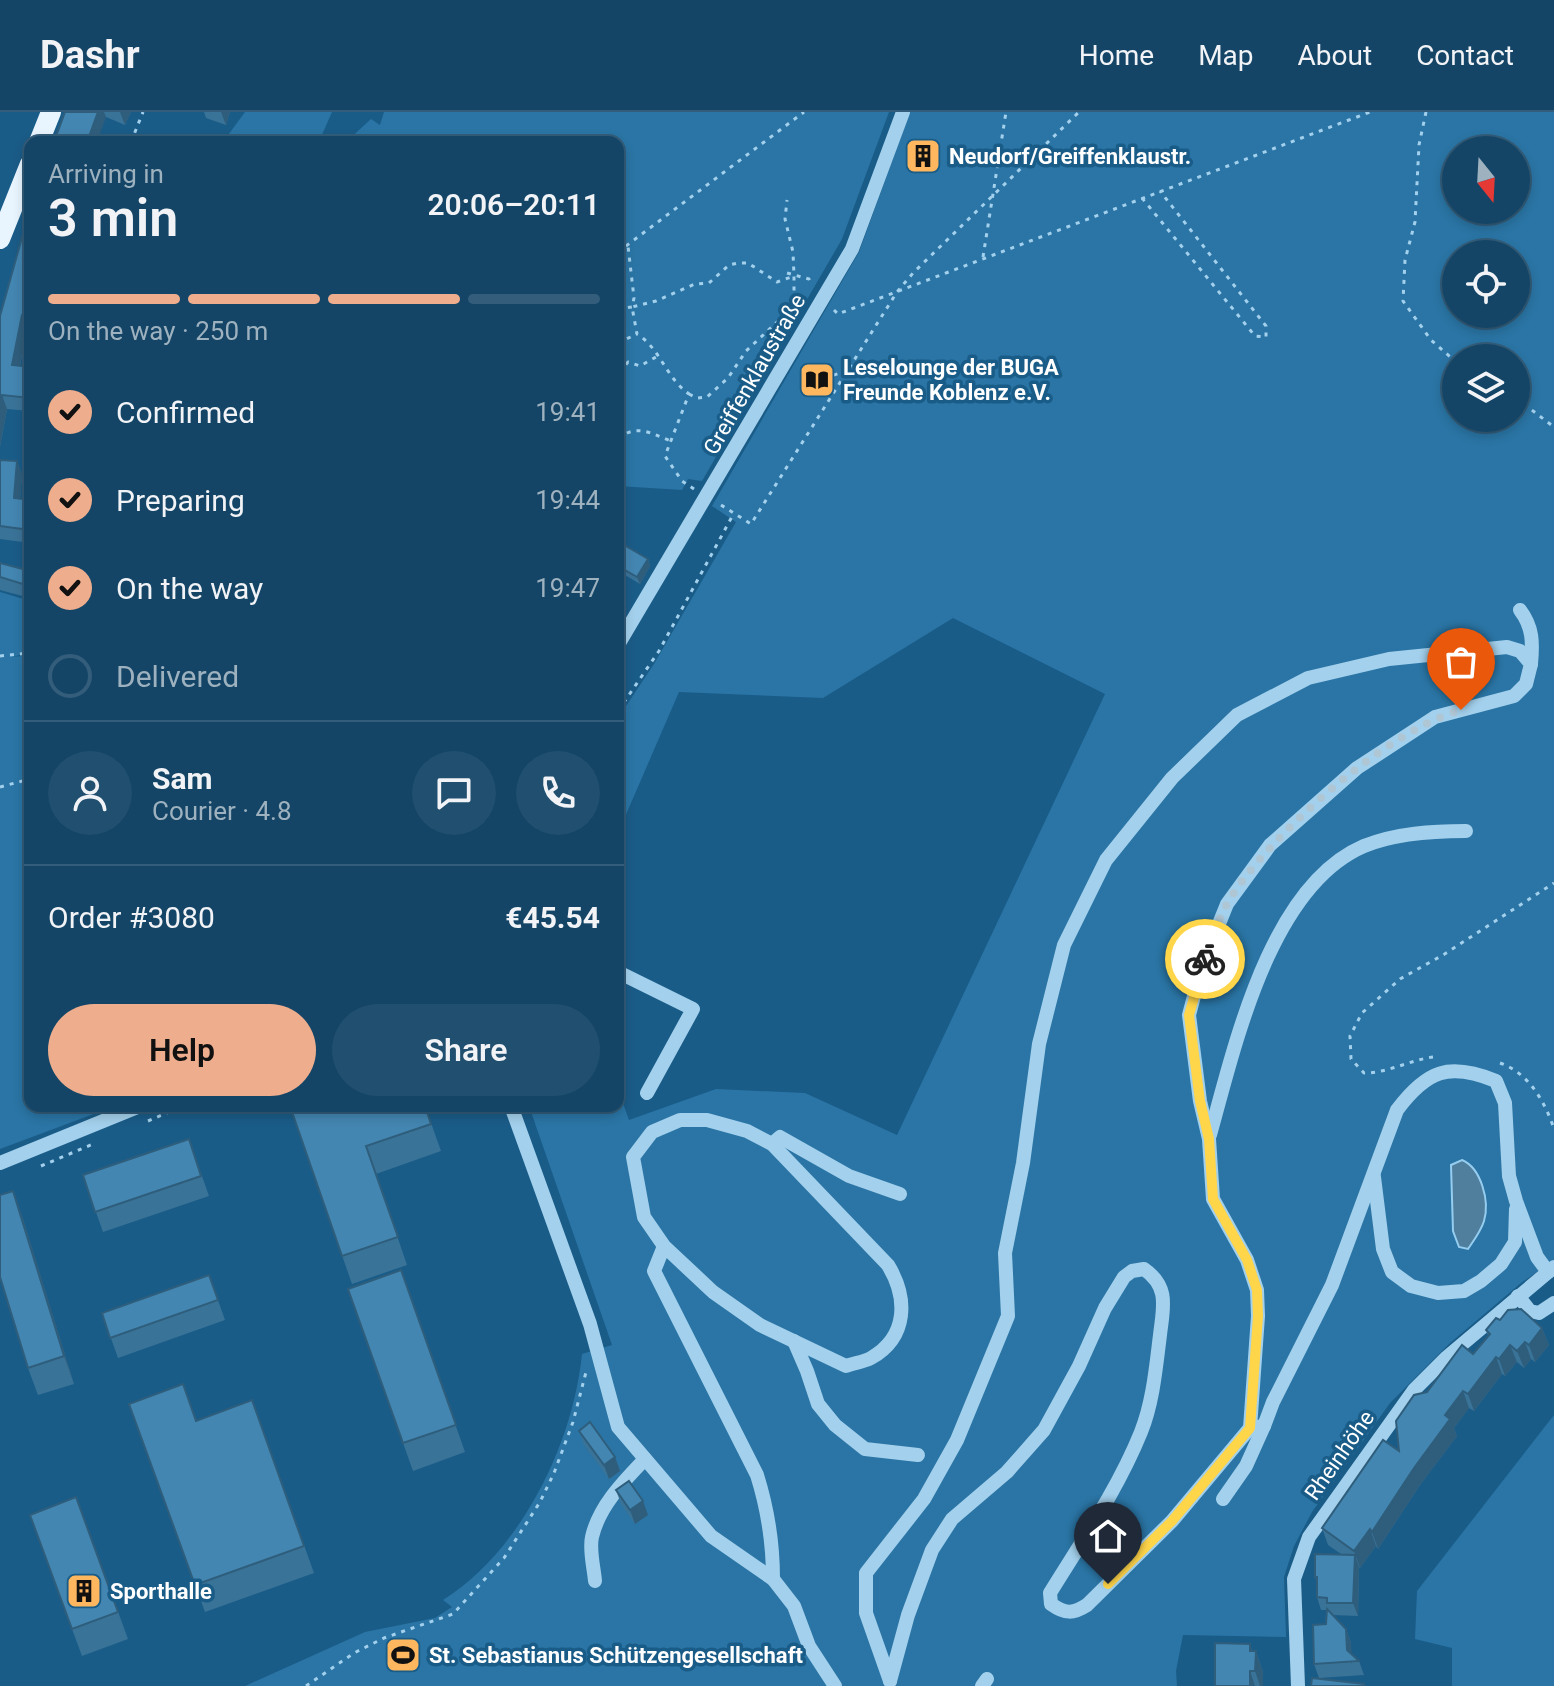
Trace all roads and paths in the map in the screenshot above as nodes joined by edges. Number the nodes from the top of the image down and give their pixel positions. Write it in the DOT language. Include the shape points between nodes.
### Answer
graph roads {
  1 [pos="51,112"];
  2 [pos="143,112"];
  3 [pos="804,112"];
  4 [pos="903,112"];
  5 [pos="1006,112"];
  6 [pos="1079,112"];
  7 [pos="1370,112"];
  8 [pos="1426,112"];
  9 [pos="41,136"];
  10 [pos="133,136"];
  11 [pos="24,179"];
  12 [pos="1159,191"];
  13 [pos="994,194"];
  14 [pos="1142,198"];
  15 [pos="787,200"];
  16 [pos="0,239"];
  17 [pos="628,246"];
  18 [pos="624,248"];
  19 [pos="983,257"];
  20 [pos="787,273"];
  21 [pos="794,276"];
  22 [pos="815,291"];
  23 [pos="897,292"];
  24 [pos="632,307"];
  25 [pos="624,308"];
  26 [pos="838,314"];
  27 [pos="637,334"];
  28 [pos="624,340"];
  29 [pos="1442,350"];
  30 [pos="657,356"];
  31 [pos="624,367"];
  32 [pos="847,371"];
  33 [pos="824,378"];
  34 [pos="689,394"];
  35 [pos="1530,409"];
  36 [pos="1554,427"];
  37 [pos="624,434"];
  38 [pos="671,441"];
  39 [pos="706,496"];
  40 [pos="734,513"];
  41 [pos="1520,610"];
  42 [pos="624,635"];
  43 [pos="24,654"];
  44 [pos="0,656"];
  45 [pos="1531,664"];
  46 [pos="624,702"];
  47 [pos="24,781"];
  48 [pos="0,787"];
  49 [pos="1466,831"];
  50 [pos="1554,883"];
  51 [pos="624,975"];
  52 [pos="1350,1036"];
  53 [pos="647,1093"];
  54 [pos="125,1112"];
  55 [pos="513,1112"];
  56 [pos="1209,1139"];
  57 [pos="772,1144"];
  58 [pos="0,1163"];
  59 [pos="1373,1173"];
  60 [pos="900,1194"];
  61 [pos="1516,1201"];
  62 [pos="664,1246"];
  63 [pos="1551,1270"];
  64 [pos="1518,1296"];
  65 [pos="1554,1303"];
  66 [pos="794,1341"];
  67 [pos="586,1366"];
  68 [pos="1257,1427"];
  69 [pos="918,1455"];
  70 [pos="645,1459"];
  71 [pos="1223,1499"];
  72 [pos="773,1579"];
  73 [pos="595,1581"];
  74 [pos="889,1684"];
  75 [pos="306,1686"];
  76 [pos="835,1686"];
  77 [pos="1298,1686"];
  1 -- 9 [label="main road"];
  2 -- 10 [label="path"];
  3 -- 17 [label="path"];
  4 -- 39 [label="street, Greiffenklaustraße" via="852,249"];
  5 -- 13 [label="path"];
  6 -- 13 [label="path"];
  7 -- 12 [label="path"];
  8 -- 29 [label="path" via="1403,301"];
  11 -- 16 [label="main road"];
  12 -- 14 [label="path"];
  12 -- 14 [label="path" via="1266,326 1266,337 1255,336"];
  13 -- 19 [label="path"];
  13 -- 23 [label="path"];
  14 -- 19 [label="path"];
  15 -- 21 [label="path"];
  17 -- 18 [label="path"];
  17 -- 24 [label="path"];
  19 -- 23 [label="path"];
  20 -- 21 [label="path"];
  21 -- 22 [label="path" via="809,279"];
  21 -- 24 [label="path" via="777,282 748,263 738,263 709,283"];
  21 -- 34 [label="path" via="794,298 785,317 746,351 707,397"];
  23 -- 26 [label="path"];
  23 -- 32 [label="path"];
  24 -- 25 [label="path"];
  24 -- 27 [label="path"];
  27 -- 28 [label="path"];
  27 -- 30 [label="path"];
  30 -- 31 [label="path" via="640,366 628,362"];
  30 -- 34 [label="path"];
  32 -- 33 [label="path"];
  32 -- 40 [label="path" via="751,524"];
  34 -- 38 [label="path"];
  35 -- 36 [label="path"];
  37 -- 38 [label="path" via="639,430"];
  38 -- 39 [label="path" via="665,456 682,481"];
  39 -- 40 [label="path"];
  39 -- 42 [label="street, Greiffenklaustraße"];
  40 -- 46 [label="path" via="659,651"];
  41 -- 45 [label="street" via="1529,622"];
  43 -- 44 [label="path"];
  45 -- 56 [label="street" via="1526,684 1514,696 1435,717 1357,768 1270,845 1227,904 1189,1015"];
  45 -- 74 [label="street" via="1520,651 1507,647 1389,659 1308,678 1237,715 1172,778 1106,860 1064,945 1039,1044 1005,1253 1008,1316 957,1440 924,1499 866,1573 866,1613"];
  47 -- 48 [label="path"];
  49 -- 56 [label="street" via="1403,836 1364,847 1331,867 1306,891 1250,999"];
  50 -- 52 [label="path" via="1400,979 1362,1013"];
  51 -- 53 [label="street" via="693,1009"];
  54 -- 58 [label="street"];
  55 -- 70 [label="street" via="590,1324 618,1427"];
  56 -- 68 [label="street" via="1213,1199 1247,1260 1257,1290"];
  57 -- 60 [label="street" via="780,1137 849,1176"];
  57 -- 62 [label="street" via="707,1120 680,1120 652,1132 633,1157 635,1178 644,1217"];
  57 -- 66 [label="street" via="888,1265 900,1285 902,1311 896,1336 871,1359 846,1366"];
  59 -- 61 [label="street" via="1383,1249 1392,1272 1411,1286 1438,1293 1464,1291 1501,1264 1515,1242"];
  59 -- 61 [label="street" via="1397,1110 1413,1088 1438,1073 1469,1070 1496,1081 1505,1103 1509,1176"];
  59 -- 68 [label="street" via="1332,1285"];
  61 -- 63 [label="street" via="1537,1257"];
  62 -- 66 [label="street" via="713,1292"];
  62 -- 72 [label="street" via="654,1271 762,1490 773,1545"];
  63 -- 64 [label="street, Rheinhöhe"];
  64 -- 65 [label="street" via="1530,1311 1539,1313"];
  64 -- 77 [label="street, Rheinhöhe" via="1414,1390 1309,1537 1294,1579"];
  66 -- 69 [label="street" via="818,1404 835,1425 865,1449"];
  67 -- 75 [label="path" via="554,1473 504,1558 453,1614 384,1638"];
  68 -- 71 [label="street" via="1246,1466"];
  68 -- 74 [label="street" via="1087,1605 1075,1613 1051,1604 1050,1593 1109,1497 1142,1430 1152,1391 1162,1294 1152,1275 1144,1269 1132,1271 1105,1308 1044,1430 1007,1472 952,1519 932,1550"];
  70 -- 72 [label="street" via="711,1536"];
  70 -- 73 [label="street" via="606,1505 591,1538"];
  72 -- 76 [label="street" via="794,1606 809,1646"];
}
